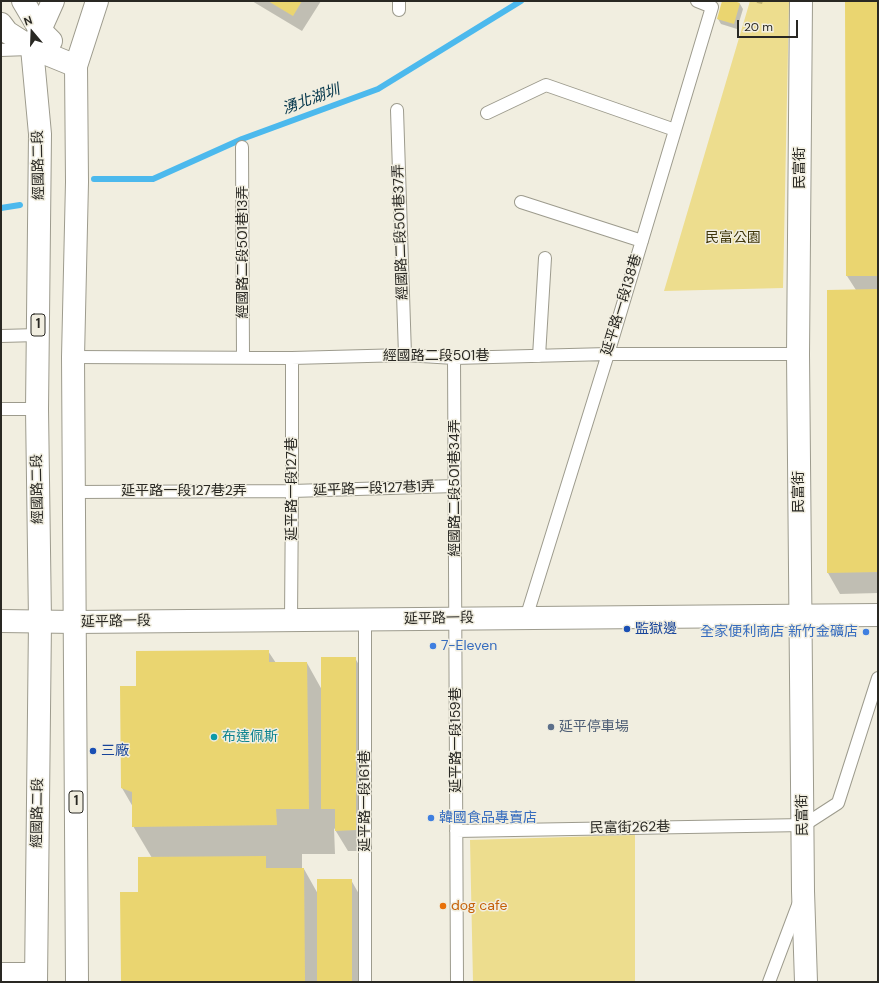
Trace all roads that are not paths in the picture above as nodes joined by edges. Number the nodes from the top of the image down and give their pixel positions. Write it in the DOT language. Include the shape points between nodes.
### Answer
graph roads {
  1 [pos="23,1"];
  2 [pos="53,1"];
  3 [pos="97,1"];
  4 [pos="697,1"];
  5 [pos="801,1"];
  6 [pos="1,24"];
  7 [pos="36,39"];
  8 [pos="1,50"];
  9 [pos="76,66"];
  10 [pos="397,110"];
  11 [pos="488,113"];
  12 [pos="675,130"];
  13 [pos="242,147"];
  14 [pos="521,202"];
  15 [pos="642,241"];
  16 [pos="544,258"];
  17 [pos="38,335"];
  18 [pos="1,336"];
  19 [pos="608,354"];
  20 [pos="798,354"];
  21 [pos="405,355"];
  22 [pos="539,356"];
  23 [pos="73,357"];
  24 [pos="243,357"];
  25 [pos="292,358"];
  26 [pos="454,358"];
  27 [pos="1,409"];
  28 [pos="37,409"];
  29 [pos="455,486"];
  30 [pos="292,491"];
  31 [pos="75,492"];
  32 [pos="878,614"];
  33 [pos="800,615"];
  34 [pos="526,618"];
  35 [pos="456,619"];
  36 [pos="291,620"];
  37 [pos="365,620"];
  38 [pos="1,621"];
  39 [pos="40,622"];
  40 [pos="75,622"];
  41 [pos="878,678"];
  42 [pos="804,825"];
  43 [pos="456,831"];
  44 [pos="803,891"];
  45 [pos="1,974"];
  46 [pos="36,978"];
  47 [pos="77,982"];
  48 [pos="365,982"];
  49 [pos="457,982"];
  50 [pos="769,982"];
  51 [pos="806,982"];
  1 -- 7 [label="street"];
  2 -- 7 [label="street, 經國路二段 / 1"];
  3 -- 9 [label="street, 1"];
  4 -- 12 [label="lane, 延平路一段138巷" via="712,7"];
  5 -- 20 [label="street, 民富街"];
  6 -- 7 [label="street" via="7,32"];
  7 -- 8 [label="lane"];
  7 -- 9 [label="street"];
  7 -- 17 [label="street, 經國路二段 / 1" via="40,134"];
  9 -- 23 [label="street, 1" via="78,182"];
  10 -- 21 [label="lane, 經國路二段501巷37弄"];
  11 -- 12 [label="lane" via="546,85"];
  12 -- 15 [label="lane, 延平路一段138巷"];
  13 -- 24 [label="lane, 經國路二段501巷13弄"];
  14 -- 15 [label="lane"];
  15 -- 19 [label="lane, 延平路一段138巷"];
  16 -- 22 [label="lane"];
  17 -- 18 [label="lane"];
  17 -- 28 [label="street, 經國路二段 / 1"];
  19 -- 20 [label="lane, 經國路二段501巷"];
  19 -- 22 [label="lane, 經國路二段501巷"];
  19 -- 34 [label="lane, 延平路一段138巷"];
  20 -- 33 [label="street, 民富街"];
  21 -- 25 [label="lane, 經國路二段501巷"];
  21 -- 26 [label="lane, 經國路二段501巷"];
  22 -- 26 [label="lane, 經國路二段501巷"];
  23 -- 24 [label="lane, 經國路二段501巷"];
  23 -- 31 [label="street, 1"];
  24 -- 25 [label="lane, 經國路二段501巷"];
  25 -- 30 [label="lane, 延平路一段127巷"];
  26 -- 29 [label="lane, 經國路二段501巷34弄"];
  27 -- 28 [label="lane"];
  28 -- 39 [label="street, 經國路二段 / 1"];
  29 -- 30 [label="lane, 延平路一段127巷1弄"];
  29 -- 35 [label="lane, 經國路二段501巷34弄"];
  30 -- 31 [label="lane, 延平路一段127巷2弄"];
  30 -- 36 [label="lane, 延平路一段127巷"];
  31 -- 40 [label="street, 1"];
  32 -- 33 [label="street, 延平路一段"];
  33 -- 34 [label="street, 延平路一段"];
  33 -- 42 [label="street, 民富街"];
  34 -- 35 [label="street, 延平路一段"];
  35 -- 37 [label="street, 延平路一段"];
  35 -- 43 [label="lane, 延平路一段159巷"];
  36 -- 37 [label="street, 延平路一段"];
  36 -- 40 [label="street, 延平路一段"];
  37 -- 48 [label="lane, 延平路一段161巷"];
  38 -- 39 [label="street, 延平路一段"];
  39 -- 40 [label="street, 延平路一段"];
  39 -- 46 [label="street, 經國路二段 / 1"];
  40 -- 47 [label="street, 1"];
  41 -- 42 [label="lane" via="838,803"];
  42 -- 43 [label="lane, 民富街262巷"];
  42 -- 44 [label="street, 民富街"];
  43 -- 49 [label="lane, 延平路一段159巷"];
  44 -- 50 [label="lane"];
  44 -- 51 [label="street, 民富街"];
  45 -- 46 [label="street"];
}
